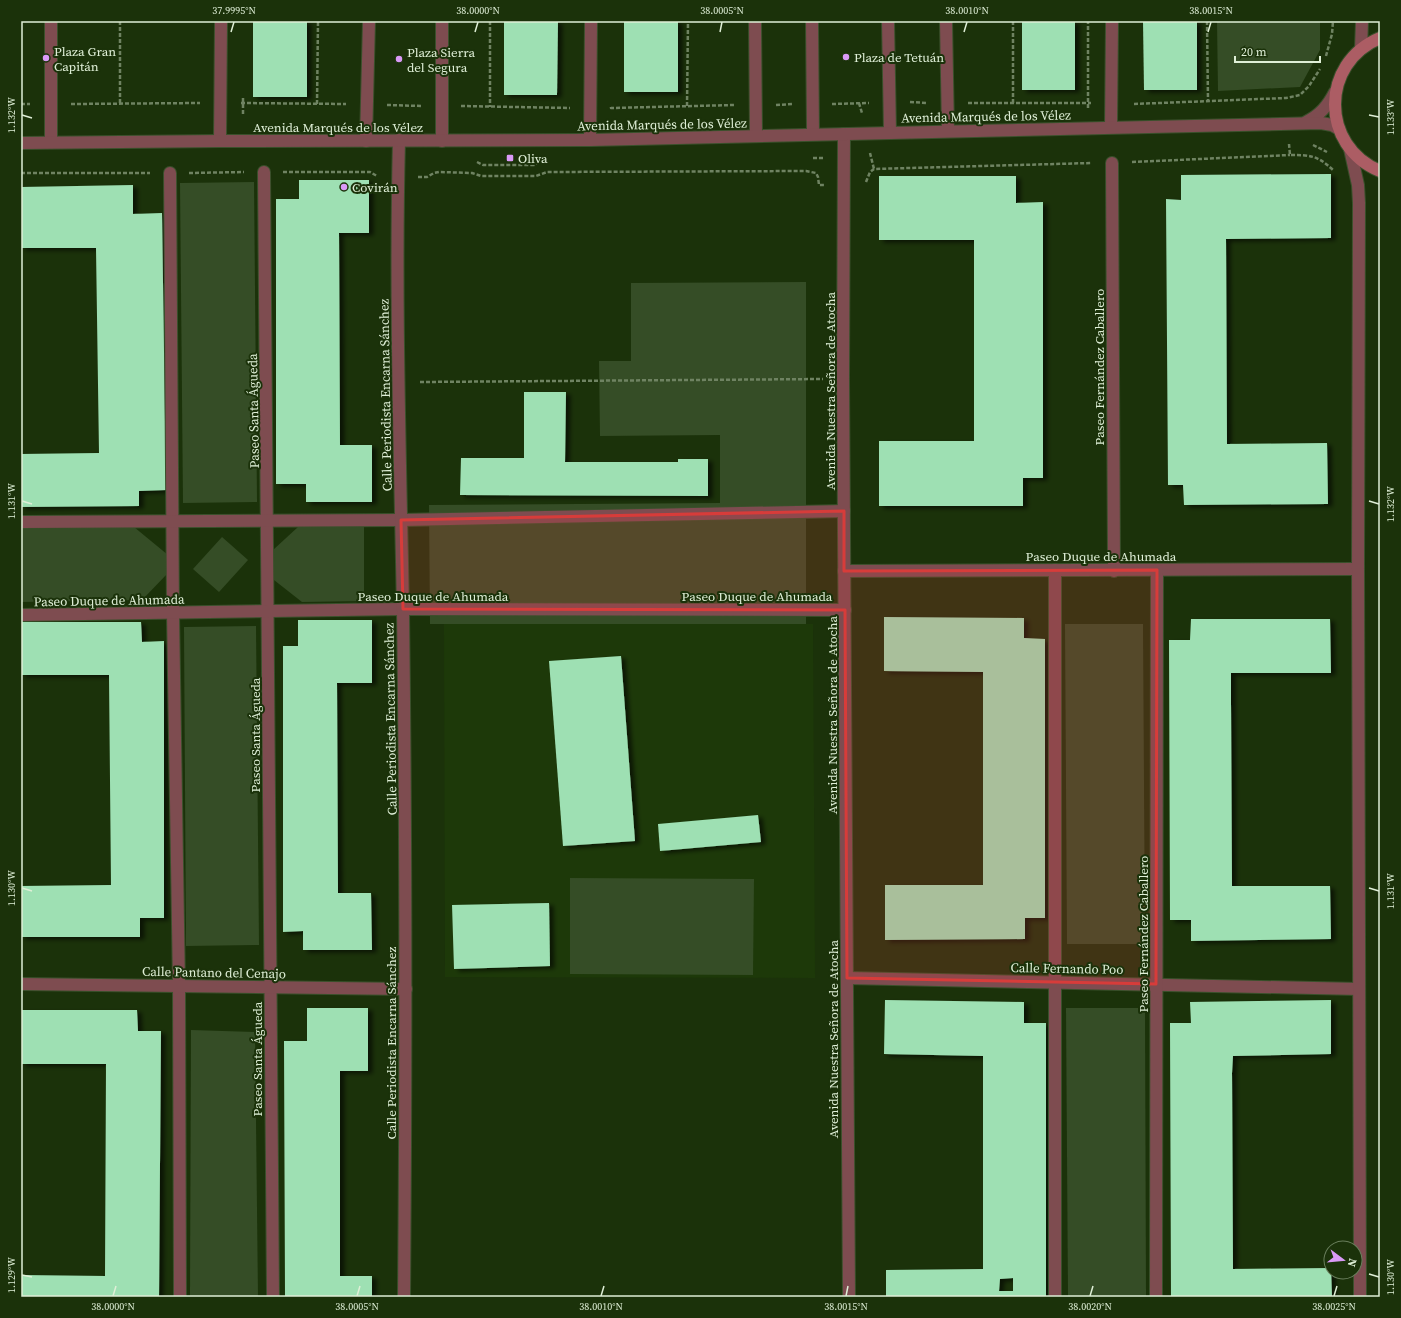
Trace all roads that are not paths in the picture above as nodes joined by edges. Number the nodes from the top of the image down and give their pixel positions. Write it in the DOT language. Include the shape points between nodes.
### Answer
graph roads {
  1 [pos="51,21"];
  2 [pos="221,21"];
  3 [pos="369,21"];
  4 [pos="442,21"];
  5 [pos="591,21"];
  6 [pos="755,21"];
  7 [pos="812,21"];
  8 [pos="888,21"];
  9 [pos="946,21"];
  10 [pos="1112,21"];
  11 [pos="1362,21"];
  12 [pos="1380,38"];
  13 [pos="1361,49"];
  14 [pos="1335,92"];
  15 [pos="1303,124"];
  16 [pos="1111,127"];
  17 [pos="1339,130"];
  18 [pos="948,131"];
  19 [pos="890,133"];
  20 [pos="813,134"];
  21 [pos="844,134"];
  22 [pos="756,136"];
  23 [pos="399,140"];
  24 [pos="442,140"];
  25 [pos="590,140"];
  26 [pos="220,141"];
  27 [pos="366,141"];
  28 [pos="51,142"];
  29 [pos="21,143"];
  30 [pos="1350,148"];
  31 [pos="1112,163"];
  32 [pos="1380,171"];
  33 [pos="264,172"];
  34 [pos="170,173"];
  35 [pos="844,511"];
  36 [pos="401,520"];
  37 [pos="268,521"];
  38 [pos="21,522"];
  39 [pos="173,522"];
  40 [pos="1358,569"];
  41 [pos="1055,570"];
  42 [pos="1157,570"];
  43 [pos="844,571"];
  44 [pos="1114,571"];
  45 [pos="402,609"];
  46 [pos="845,610"];
  47 [pos="268,612"];
  48 [pos="173,613"];
  49 [pos="21,615"];
  50 [pos="847,978"];
  51 [pos="1055,982"];
  52 [pos="21,984"];
  53 [pos="1156,984"];
  54 [pos="179,986"];
  55 [pos="271,987"];
  56 [pos="1359,988"];
  57 [pos="406,989"];
  58 [pos="180,1297"];
  59 [pos="273,1297"];
  60 [pos="404,1297"];
  61 [pos="849,1297"];
  62 [pos="1055,1297"];
  63 [pos="1156,1297"];
  64 [pos="1360,1297"];
  1 -- 28 [label="street"];
  2 -- 26 [label="street"];
  3 -- 27 [label="street"];
  4 -- 24 [label="street"];
  5 -- 25 [label="street"];
  6 -- 22 [label="street"];
  7 -- 20 [label="street"];
  8 -- 19 [label="street"];
  9 -- 18 [label="street"];
  10 -- 16 [label="street"];
  11 -- 13 [label="street"];
  12 -- 13 [label="main road"];
  13 -- 14 [label="main road" via="1346,66"];
  14 -- 15 [label="street" via="1331,101 1318,115"];
  14 -- 17 [label="main road" via="1334,108"];
  15 -- 16 [label="street, Avenida Marqués de los Vélez"];
  15 -- 17 [label="street, Avenida Marqués de los Vélez" via="1321,123 1332,125"];
  16 -- 18 [label="street, Avenida Marqués de los Vélez"];
  17 -- 30 [label="main road"];
  18 -- 19 [label="street, Avenida Marqués de los Vélez"];
  19 -- 21 [label="street, Avenida Marqués de los Vélez"];
  20 -- 21 [label="street, Avenida Marqués de los Vélez"];
  20 -- 22 [label="street, Avenida Marqués de los Vélez"];
  21 -- 35 [label="street, Avenida Nuestra Señora de Atocha"];
  22 -- 25 [label="street, Avenida Marqués de los Vélez"];
  23 -- 24 [label="street, Avenida Marqués de los Vélez"];
  23 -- 27 [label="street, Avenida Marqués de los Vélez"];
  23 -- 36 [label="street, Calle Periodista Encarna Sánchez" via="398,382"];
  24 -- 25 [label="street, Avenida Marqués de los Vélez"];
  26 -- 27 [label="street, Avenida Marqués de los Vélez"];
  26 -- 28 [label="street, Avenida Marqués de los Vélez"];
  28 -- 29 [label="street, Avenida Marqués de los Vélez"];
  30 -- 32 [label="main road" via="1363,162"];
  30 -- 40 [label="street" via="1359,203"];
  31 -- 44 [label="street, Paseo Fernández Caballero"];
  33 -- 37 [label="street, Paseo Santa Águeda"];
  34 -- 39 [label="street"];
  35 -- 36 [label="street"];
  35 -- 43 [label="street, Avenida Nuestra Señora de Atocha"];
  36 -- 37 [label="street"];
  36 -- 45 [label="street, Calle Periodista Encarna Sánchez"];
  37 -- 39 [label="street"];
  37 -- 47 [label="street, Paseo Santa Águeda"];
  38 -- 39 [label="street"];
  39 -- 48 [label="street"];
  40 -- 42 [label="street, Paseo Duque de Ahumada"];
  40 -- 56 [label="street"];
  41 -- 43 [label="street, Paseo Duque de Ahumada"];
  41 -- 44 [label="street, Paseo Duque de Ahumada"];
  41 -- 51 [label="street"];
  42 -- 44 [label="street, Paseo Duque de Ahumada"];
  42 -- 53 [label="street, Paseo Fernández Caballero"];
  43 -- 46 [label="street, Avenida Nuestra Señora de Atocha"];
  45 -- 46 [label="street, Paseo Duque de Ahumada"];
  45 -- 47 [label="street, Paseo Duque de Ahumada"];
  45 -- 57 [label="street, Calle Periodista Encarna Sánchez"];
  46 -- 50 [label="street, Avenida Nuestra Señora de Atocha"];
  47 -- 48 [label="street, Paseo Duque de Ahumada"];
  47 -- 55 [label="street, Paseo Santa Águeda"];
  48 -- 49 [label="street, Paseo Duque de Ahumada"];
  48 -- 54 [label="street"];
  50 -- 51 [label="street, Calle Fernando Poo"];
  50 -- 61 [label="street, Avenida Nuestra Señora de Atocha"];
  51 -- 53 [label="street, Calle Fernando Poo"];
  51 -- 62 [label="street"];
  52 -- 54 [label="street, Calle Pantano del Cenajo"];
  53 -- 56 [label="street, Calle Fernando Poo"];
  53 -- 63 [label="street, Paseo Fernández Caballero"];
  54 -- 55 [label="street, Calle Pantano del Cenajo"];
  54 -- 58 [label="street"];
  55 -- 57 [label="street, Calle Pantano del Cenajo"];
  55 -- 59 [label="street, Paseo Santa Águeda"];
  56 -- 64 [label="street"];
  57 -- 60 [label="street, Calle Periodista Encarna Sánchez"];
}
